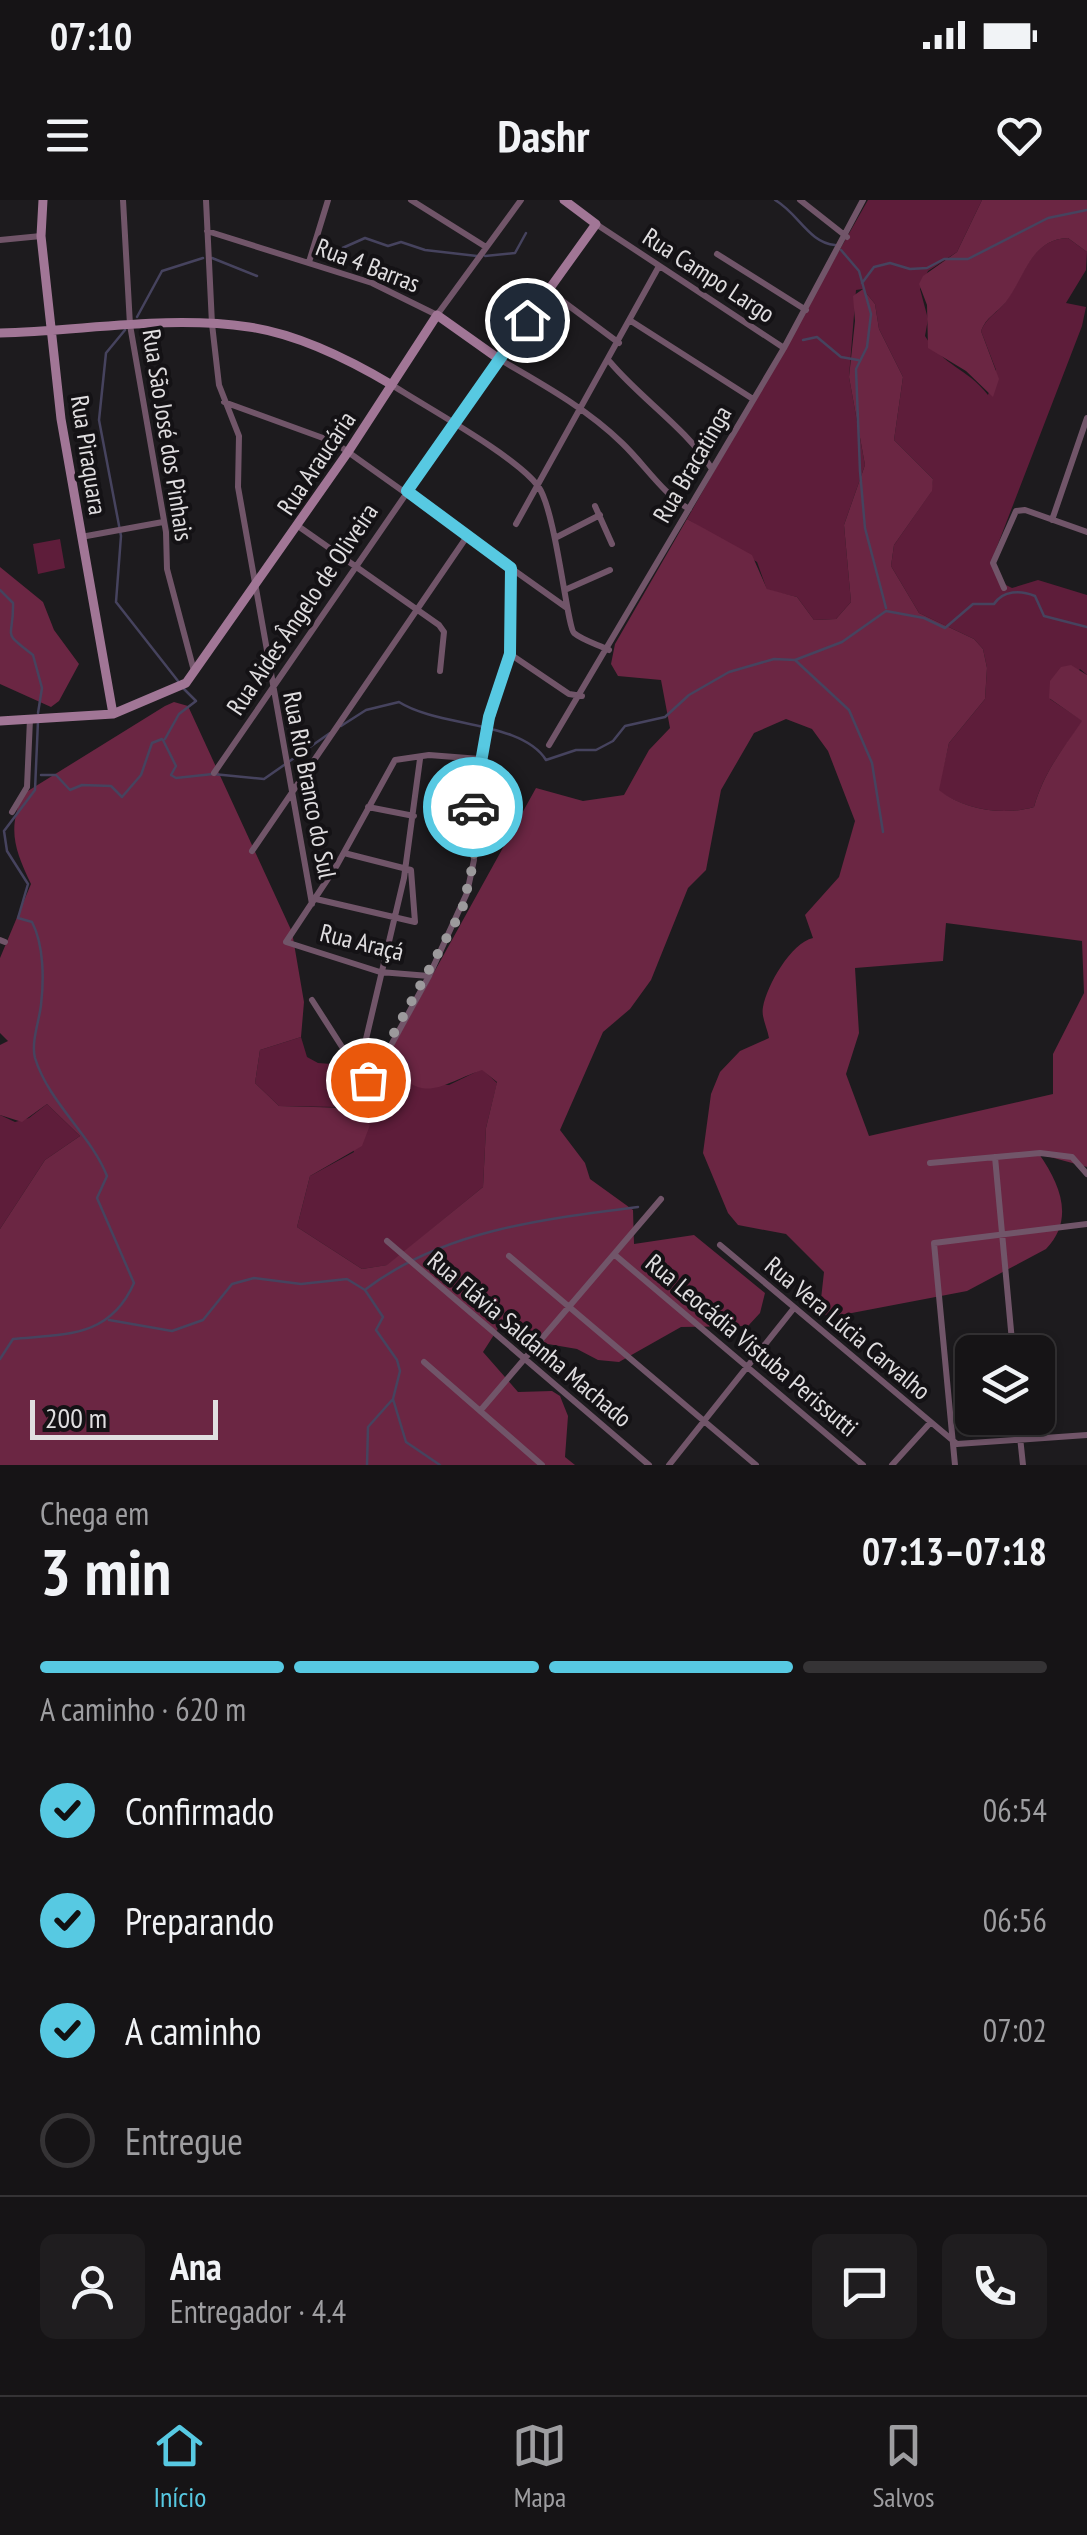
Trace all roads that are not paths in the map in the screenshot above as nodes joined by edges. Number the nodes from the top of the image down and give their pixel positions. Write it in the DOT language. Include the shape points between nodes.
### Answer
graph roads {
  1 [pos="43,200"];
  2 [pos="123,200"];
  3 [pos="206,200"];
  4 [pos="328,200"];
  5 [pos="411,200"];
  6 [pos="522,200"];
  7 [pos="564,200"];
  8 [pos="800,200"];
  9 [pos="863,200"];
  10 [pos="596,224"];
  11 [pos="207,232"];
  12 [pos="41,236"];
  13 [pos="847,237"];
  14 [pos="0,240"];
  15 [pos="486,247"];
  16 [pos="717,254"];
  17 [pos="309,262"];
  18 [pos="658,268"];
  19 [pos="548,291"];
  20 [pos="806,310"];
  21 [pos="438,316"];
  22 [pos="630,321"];
  23 [pos="212,324"];
  24 [pos="130,325"];
  25 [pos="52,332"];
  26 [pos="0,333"];
  27 [pos="619,343"];
  28 [pos="784,348"];
  29 [pos="499,358"];
  30 [pos="610,362"];
  31 [pos="392,386"];
  32 [pos="753,399"];
  33 [pos="224,402"];
  34 [pos="584,409"];
  35 [pos="1087,418"];
  36 [pos="453,423"];
  37 [pos="348,452"];
  38 [pos="712,469"];
  39 [pos="539,486"];
  40 [pos="407,491"];
  41 [pos="595,506"];
  42 [pos="689,509"];
  43 [pos="600,515"];
  44 [pos="1052,520"];
  45 [pos="164,522"];
  46 [pos="516,524"];
  47 [pos="298,526"];
  48 [pos="1087,532"];
  49 [pos="468,535"];
  50 [pos="81,536"];
  51 [pos="554,538"];
  52 [pos="612,544"];
  53 [pos="357,566"];
  54 [pos="511,568"];
  55 [pos="610,570"];
  56 [pos="255,588"];
  57 [pos="567,588"];
  58 [pos="1004,588"];
  59 [pos="420,607"];
  60 [pos="567,608"];
  61 [pos="608,650"];
  62 [pos="510,654"];
  63 [pos="440,671"];
  64 [pos="195,672"];
  65 [pos="271,690"];
  66 [pos="582,696"];
  67 [pos="114,714"];
  68 [pos="30,719"];
  69 [pos="1,723"];
  70 [pos="549,745"];
  71 [pos="420,759"];
  72 [pos="480,759"];
  73 [pos="214,773"];
  74 [pos="294,790"];
  75 [pos="368,806"];
  76 [pos="12,812"];
  77 [pos="414,816"];
  78 [pos="252,850"];
  79 [pos="344,853"];
  80 [pos="406,867"];
  81 [pos="314,901"];
  82 [pos="394,920"];
  83 [pos="380,972"];
  84 [pos="429,976"];
  85 [pos="312,1000"];
  86 [pos="368,1087"];
  87 [pos="995,1157"];
  88 [pos="930,1163"];
  89 [pos="1087,1174"];
  90 [pos="661,1200"];
  91 [pos="1087,1224"];
  92 [pos="1003,1235"];
  93 [pos="387,1241"];
  94 [pos="720,1245"];
  95 [pos="508,1256"];
  96 [pos="615,1256"];
  97 [pos="794,1308"];
  98 [pos="570,1309"];
  99 [pos="1012,1335"];
  100 [pos="524,1360"];
  101 [pos="424,1362"];
  102 [pos="750,1366"];
  103 [pos="480,1411"];
  104 [pos="705,1423"];
  105 [pos="930,1423"];
  106 [pos="1087,1434"];
  107 [pos="1020,1435"];
  108 [pos="951,1440"];
  109 [pos="1020,1440"];
  110 [pos="542,1465"];
  111 [pos="650,1465"];
  112 [pos="670,1465"];
  113 [pos="756,1465"];
  114 [pos="864,1465"];
  115 [pos="892,1465"];
  116 [pos="955,1465"];
  117 [pos="1023,1465"];
  1 -- 12 [label="street, Rua Piraquara"];
  2 -- 24 [label="street, Rua São José dos Pinhais"];
  3 -- 11 [label="street, Rua Rio Branco do Sul"];
  4 -- 17 [label="street"];
  5 -- 15 [label="street"];
  6 -- 15 [label="street, Rua Araucária"];
  7 -- 10 [label="street, Rua Campo Largo"];
  8 -- 13 [label="street"];
  9 -- 13 [label="street, Rua Bracatinga"];
  10 -- 18 [label="street, Rua Campo Largo"];
  10 -- 19 [label="street, Rua Aides Ângelo de Oliveira"];
  11 -- 17 [label="street, Rua 4 Barras"];
  11 -- 23 [label="street, Rua Rio Branco do Sul"];
  12 -- 14 [label="street"];
  12 -- 25 [label="street, Rua Piraquara"];
  13 -- 20 [label="street, Rua Bracatinga"];
  15 -- 21 [label="street, Rua Araucária"];
  16 -- 20 [label="street"];
  17 -- 21 [label="street, Rua 4 Barras"];
  18 -- 22 [label="street"];
  18 -- 28 [label="street, Rua Campo Largo"];
  19 -- 27 [label="street"];
  19 -- 29 [label="street, Rua Aides Ângelo de Oliveira"];
  20 -- 28 [label="street, Rua Bracatinga"];
  21 -- 29 [label="street, Rua 4 Barras"];
  21 -- 31 [label="street, Rua Araucária"];
  22 -- 27 [label="street"];
  22 -- 32 [label="street"];
  23 -- 24 [label="street"];
  23 -- 31 [label="street" via="261,330 342,358"];
  23 -- 33 [label="street, Rua Rio Branco do Sul"];
  24 -- 25 [label="street"];
  24 -- 45 [label="street, Rua São José dos Pinhais"];
  25 -- 26 [label="street"];
  25 -- 50 [label="street, Rua Piraquara"];
  27 -- 30 [label="street"];
  28 -- 32 [label="street, Rua Bracatinga"];
  29 -- 34 [label="street, Rua 4 Barras"];
  29 -- 36 [label="street, Rua Aides Ângelo de Oliveira"];
  30 -- 34 [label="street"];
  30 -- 38 [label="street" via="684,430"];
  31 -- 36 [label="street"];
  31 -- 37 [label="street, Rua Araucária"];
  32 -- 38 [label="street, Rua Bracatinga"];
  33 -- 37 [label="street" via="316,433"];
  33 -- 56 [label="street, Rua Rio Branco do Sul" via="239,436 238,487"];
  34 -- 39 [label="street"];
  34 -- 42 [label="street, Rua 4 Barras"];
  35 -- 44 [label="street"];
  36 -- 39 [label="street"];
  36 -- 40 [label="street, Rua Aides Ângelo de Oliveira"];
  37 -- 40 [label="street"];
  37 -- 47 [label="street, Rua Araucária"];
  38 -- 42 [label="street, Rua Bracatinga"];
  39 -- 46 [label="street"];
  39 -- 51 [label="street"];
  40 -- 49 [label="street"];
  40 -- 53 [label="street, Rua Aides Ângelo de Oliveira"];
  41 -- 43 [label="street"];
  42 -- 61 [label="street, Rua Bracatinga"];
  43 -- 51 [label="street"];
  43 -- 52 [label="street"];
  44 -- 48 [label="street"];
  44 -- 58 [label="street" via="1025,510 1010,518 993,563"];
  45 -- 50 [label="street"];
  45 -- 64 [label="street, Rua São José dos Pinhais" via="170,582"];
  47 -- 53 [label="street"];
  47 -- 56 [label="street, Rua Araucária"];
  49 -- 54 [label="street"];
  49 -- 59 [label="street"];
  50 -- 67 [label="street, Rua Piraquara"];
  51 -- 57 [label="street"];
  53 -- 59 [label="street"];
  53 -- 65 [label="street, Rua Aides Ângelo de Oliveira"];
  54 -- 60 [label="street"];
  54 -- 62 [label="street"];
  55 -- 57 [label="street"];
  56 -- 64 [label="street, Rua Araucária"];
  56 -- 65 [label="street, Rua Rio Branco do Sul"];
  57 -- 60 [label="street"];
  59 -- 63 [label="street" via="444,632"];
  59 -- 74 [label="street"];
  60 -- 61 [label="street" via="573,632"];
  61 -- 66 [label="street, Rua Bracatinga"];
  62 -- 66 [label="street"];
  62 -- 72 [label="street"];
  64 -- 67 [label="street, Rua Araucária" via="159,698"];
  65 -- 73 [label="street, Rua Aides Ângelo de Oliveira"];
  65 -- 74 [label="street, Rua Rio Branco do Sul"];
  66 -- 70 [label="street, Rua Bracatinga"];
  67 -- 68 [label="street, Rua Araucária"];
  68 -- 69 [label="street, Rua Araucária"];
  68 -- 76 [label="street" via="27,786"];
  71 -- 72 [label="street"];
  71 -- 75 [label="street" via="395,760"];
  71 -- 77 [label="street"];
  72 -- 84 [label="street" via="467,893"];
  74 -- 78 [label="street"];
  74 -- 81 [label="street, Rua Rio Branco do Sul"];
  75 -- 77 [label="street"];
  75 -- 79 [label="street"];
  77 -- 80 [label="street"];
  79 -- 80 [label="street"];
  79 -- 81 [label="street"];
  80 -- 82 [label="street"];
  80 -- 82 [label="street" via="414,882 414,923"];
  81 -- 82 [label="street"];
  81 -- 83 [label="street, Rua Araçá" via="286,942"];
  82 -- 83 [label="street"];
  83 -- 84 [label="street, Rua Araçá"];
  83 -- 85 [label="street" via="366,1039 352,1056"];
  84 -- 86 [label="street"];
  87 -- 88 [label="street"];
  87 -- 89 [label="street" via="1040,1152 1072,1158"];
  87 -- 92 [label="street"];
  90 -- 96 [label="street"];
  91 -- 92 [label="street"];
  92 -- 99 [label="street"];
  92 -- 108 [label="street" via="934,1243"];
  93 -- 100 [label="street, Rua Flávia Saldanha Machado"];
  94 -- 97 [label="street, Rua Vera Lúcia Carvalho"];
  95 -- 98 [label="street"];
  96 -- 98 [label="street"];
  96 -- 102 [label="street, Rua Leocádia Vistuba Perissutti"];
  97 -- 102 [label="street"];
  97 -- 105 [label="street, Rua Vera Lúcia Carvalho"];
  98 -- 100 [label="street"];
  98 -- 104 [label="street"];
  100 -- 103 [label="street"];
  100 -- 111 [label="street, Rua Flávia Saldanha Machado"];
  101 -- 103 [label="street"];
  102 -- 104 [label="street"];
  102 -- 114 [label="street, Rua Leocádia Vistuba Perissutti"];
  103 -- 110 [label="street"];
  104 -- 112 [label="street"];
  104 -- 113 [label="street"];
  105 -- 108 [label="street, Rua Vera Lúcia Carvalho"];
  105 -- 115 [label="street"];
  106 -- 109 [label="street"];
  107 -- 109 [label="street"];
  108 -- 109 [label="street"];
  108 -- 116 [label="street"];
  109 -- 117 [label="street"];
}
